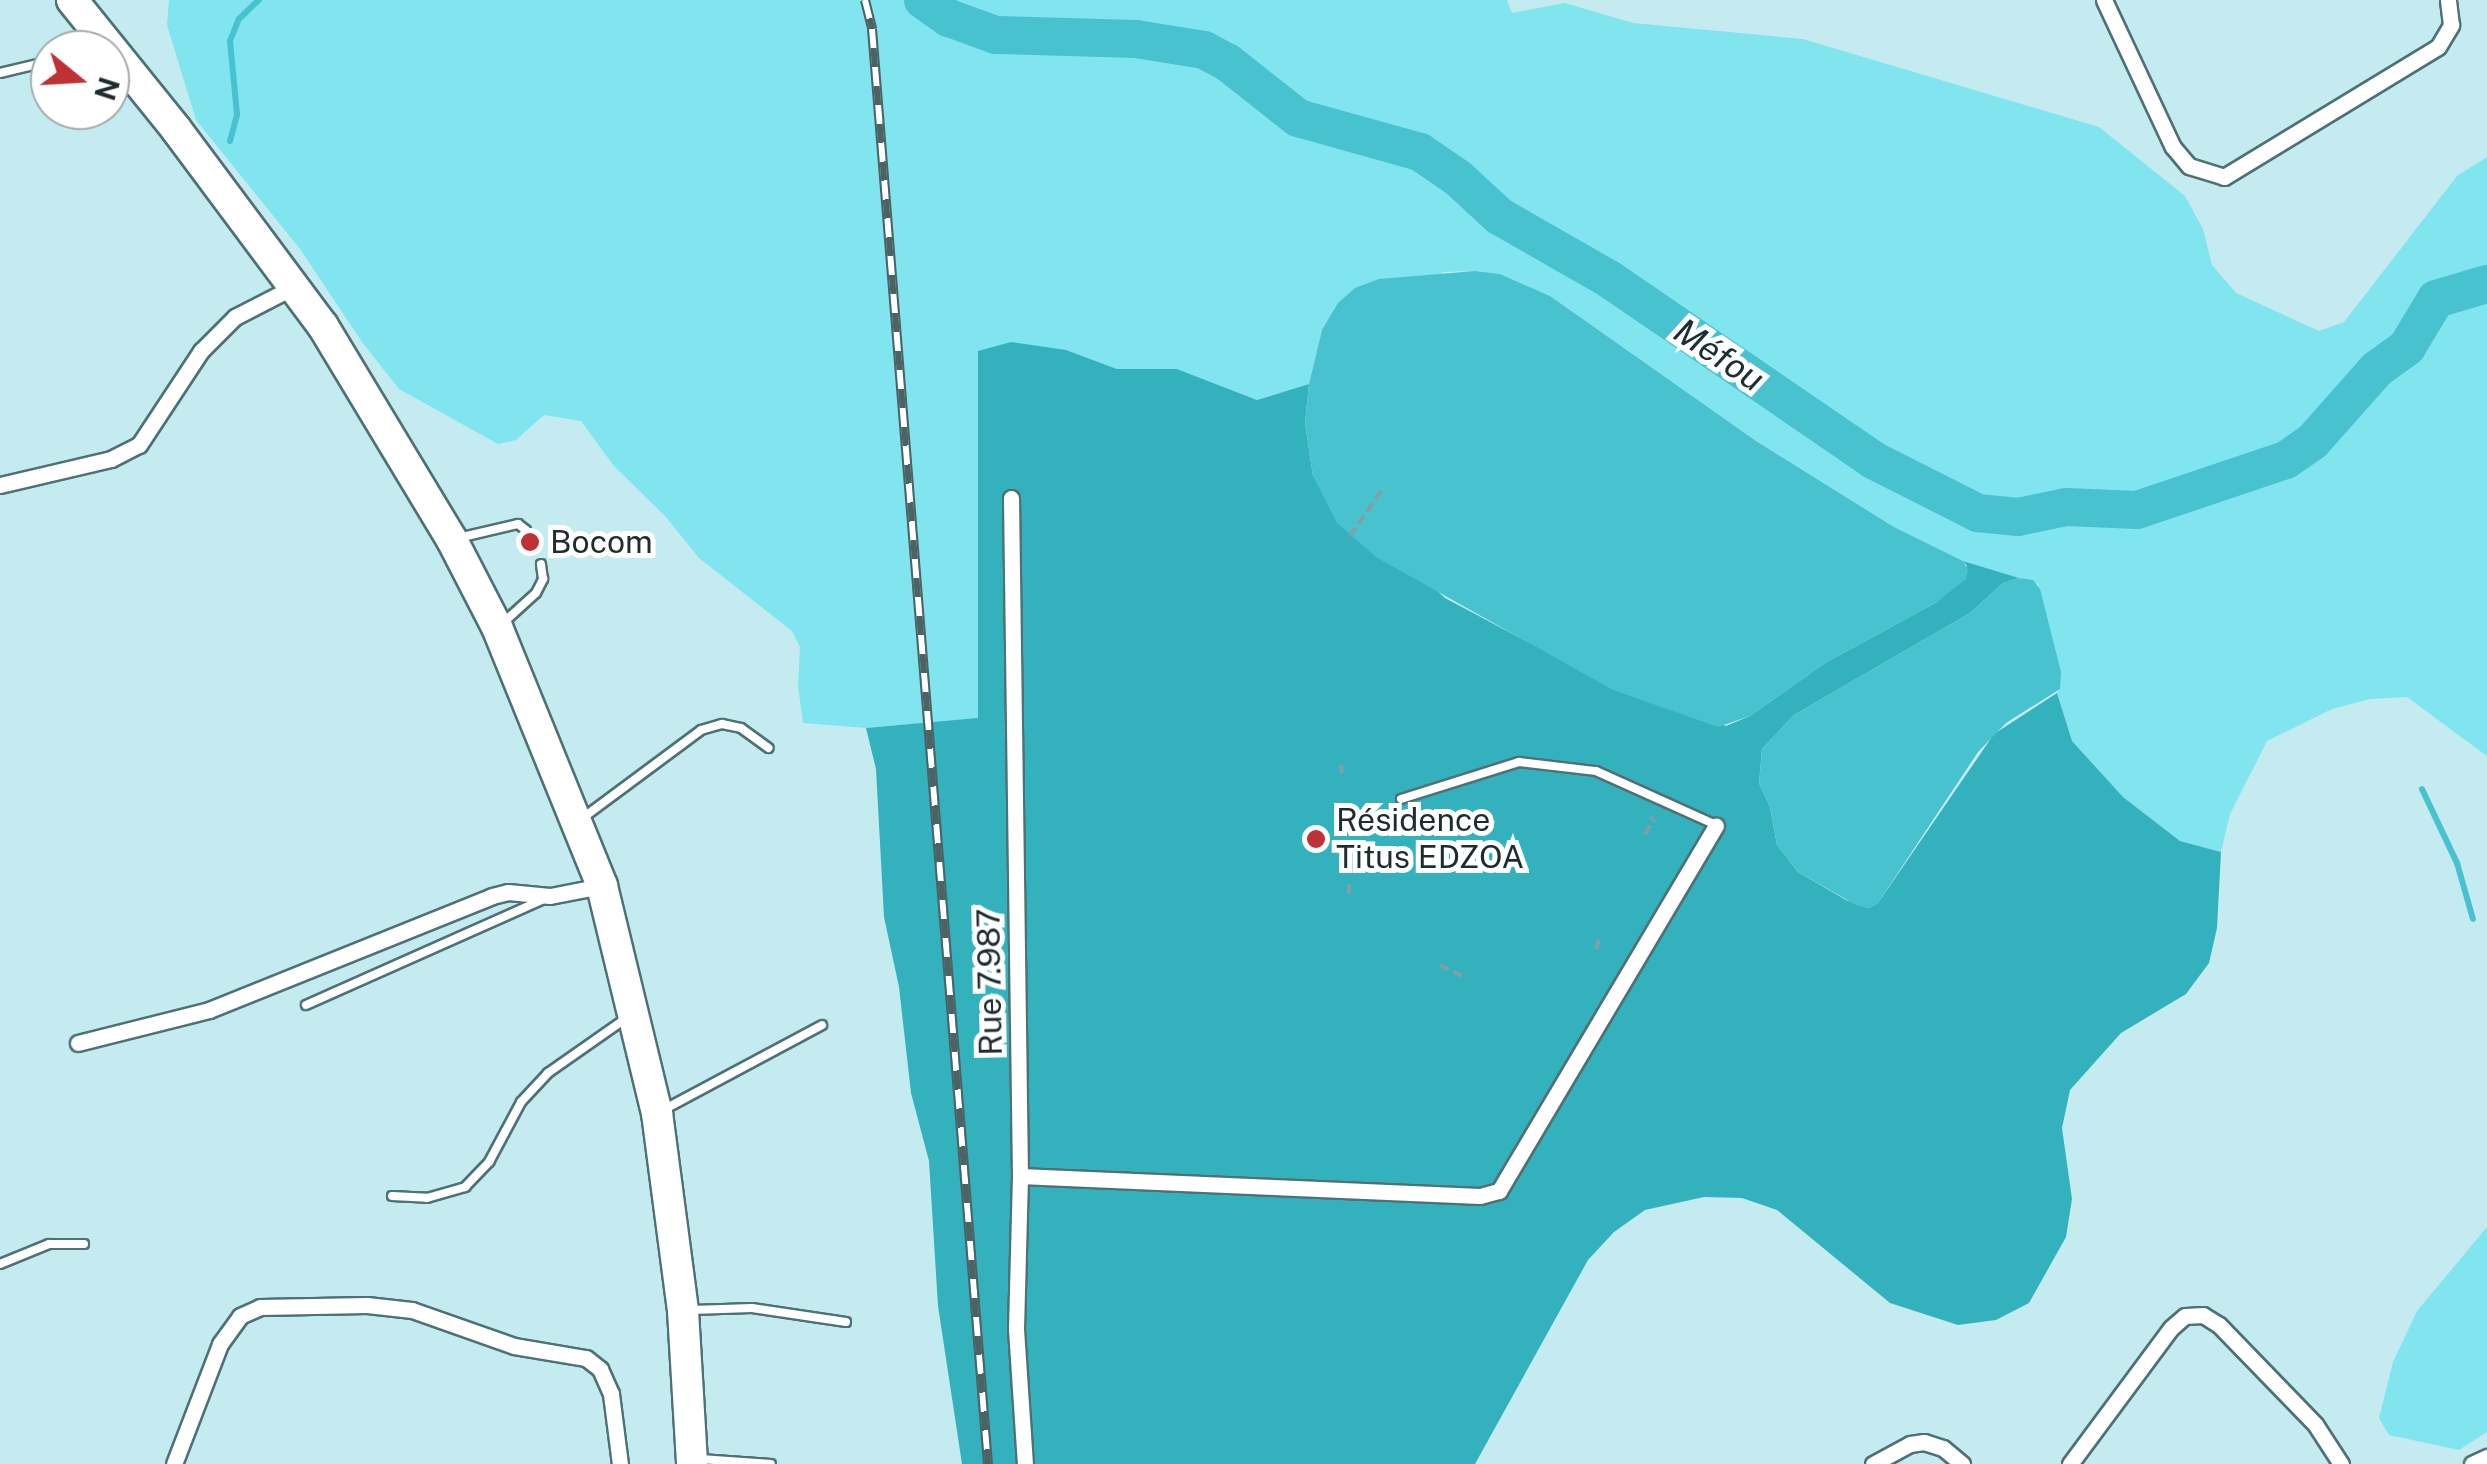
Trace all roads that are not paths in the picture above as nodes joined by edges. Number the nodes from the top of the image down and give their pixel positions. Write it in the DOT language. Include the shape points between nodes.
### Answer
graph roads {
  1 [pos="72,0"];
  2 [pos="2448,0"];
  3 [pos="2107,1"];
  4 [pos="30,66"];
  5 [pos="0,73"];
  6 [pos="296,286"];
  7 [pos="0,485"];
  8 [pos="1011,498"];
  9 [pos="526,530"];
  10 [pos="452,540"];
  11 [pos="541,564"];
  12 [pos="496,627"];
  13 [pos="769,748"];
  14 [pos="1401,799"];
  15 [pos="576,822"];
  16 [pos="1716,825"];
  17 [pos="602,886"];
  18 [pos="550,896"];
  19 [pos="306,1005"];
  20 [pos="633,1014"];
  21 [pos="822,1025"];
  22 [pos="78,1043"];
  23 [pos="657,1114"];
  24 [pos="1020,1176"];
  25 [pos="392,1196"];
  26 [pos="84,1244"];
  27 [pos="0,1264"];
  28 [pos="683,1311"];
  29 [pos="846,1322"];
  30 [pos="2487,1458"];
  31 [pos="692,1461"];
  32 [pos="174,1464"];
  33 [pos="620,1464"];
  34 [pos="771,1464"];
  35 [pos="1025,1464"];
  36 [pos="1873,1464"];
  37 [pos="1962,1464"];
  38 [pos="2070,1464"];
  39 [pos="2341,1464"];
  40 [pos="2472,1464"];
  1 -- 6 [label="highway" via="100,45"];
  2 -- 3 [label="street" via="2451,25 2438,47 2224,177 2188,166 2173,147"];
  4 -- 5 [label="lane"];
  6 -- 7 [label="street" via="235,317 201,351 139,444 111,459"];
  6 -- 10 [label="highway"];
  8 -- 24 [label="street, Rue 7.987"];
  9 -- 10 [label="lane" via="518,524"];
  10 -- 12 [label="highway"];
  11 -- 12 [label="lane" via="536,594"];
  12 -- 15 [label="highway"];
  13 -- 15 [label="lane" via="741,728 701,730"];
  14 -- 16 [label="lane" via="1519,762 1596,771"];
  15 -- 17 [label="highway"];
  16 -- 24 [label="street" via="1499,1191 1480,1196"];
  17 -- 18 [label="street"];
  17 -- 20 [label="highway"];
  18 -- 19 [label="lane"];
  18 -- 22 [label="street" via="492,896 209,1010"];
  20 -- 23 [label="highway"];
  20 -- 25 [label="lane" via="534,1088 490,1162 464,1187 427,1198"];
  21 -- 23 [label="lane"];
  23 -- 28 [label="highway"];
  24 -- 35 [label="street, Rue 7.987" via="1016,1329"];
  26 -- 27 [label="lane" via="49,1244"];
  28 -- 29 [label="lane" via="752,1308"];
  28 -- 31 [label="highway"];
  30 -- 40 [label="street"];
  31 -- 34 [label="lane"];
  32 -- 33 [label="street" via="220,1344 240,1316 260,1307 367,1305 412,1310 514,1346 586,1358 612,1394"];
  36 -- 37 [label="street" via="1924,1442"];
  38 -- 39 [label="street" via="2171,1328 2185,1316 2203,1315 2315,1424"];
}
